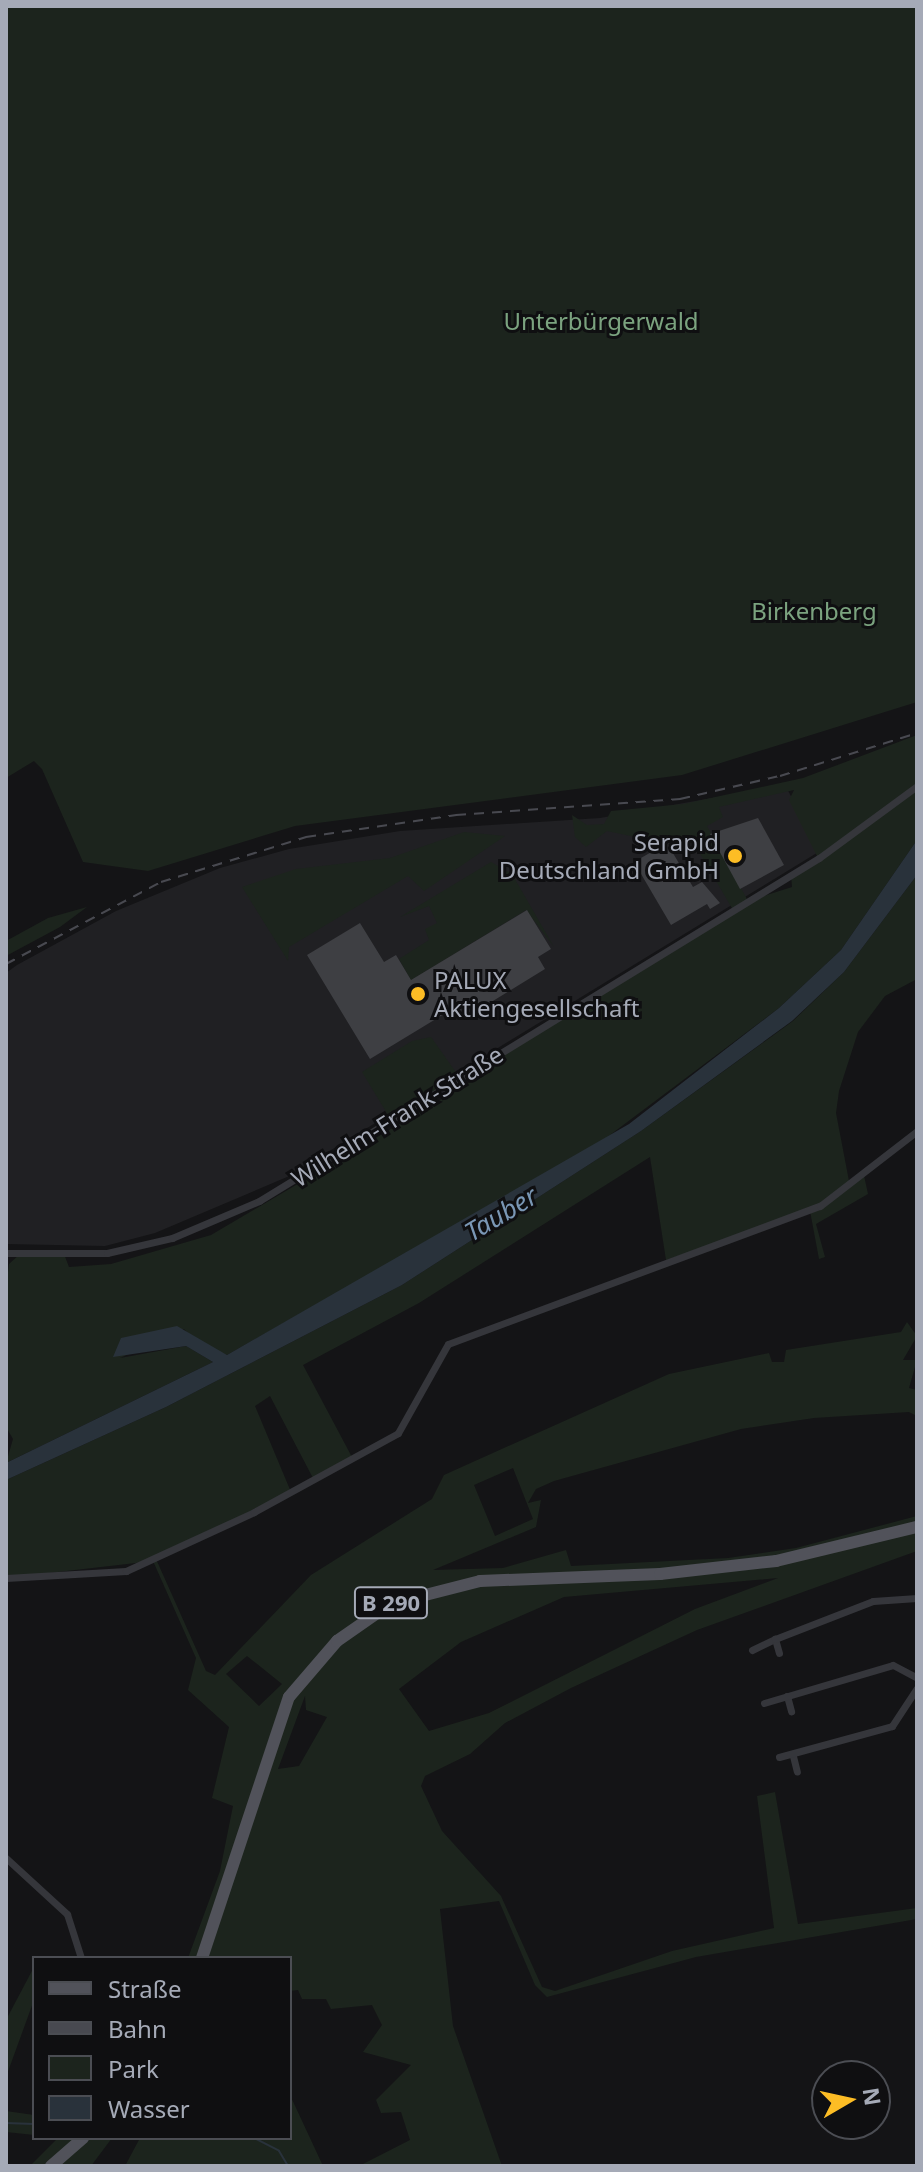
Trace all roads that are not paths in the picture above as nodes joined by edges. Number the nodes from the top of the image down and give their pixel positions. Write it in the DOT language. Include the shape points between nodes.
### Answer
graph roads {
  1 [pos="917,786"];
  2 [pos="917,1131"];
  3 [pos="6,1253"];
  4 [pos="917,1527"];
  5 [pos="6,1578"];
  6 [pos="917,1598"];
  7 [pos="775,1639"];
  8 [pos="752,1650"];
  9 [pos="779,1653"];
  10 [pos="917,1678"];
  11 [pos="917,1688"];
  12 [pos="787,1696"];
  13 [pos="764,1703"];
  14 [pos="907,1708"];
  15 [pos="791,1711"];
  16 [pos="917,1714"];
  17 [pos="793,1756"];
  18 [pos="779,1757"];
  19 [pos="797,1772"];
  20 [pos="6,1858"];
  21 [pos="80,1956"];
  22 [pos="203,1956"];
  23 [pos="81,2140"];
  24 [pos="51,2166"];
  1 -- 3 [label="street, Wilhelm-Frank-Straße" via="819,858 259,1201 172,1238 107,1253"];
  2 -- 5 [label="street" via="820,1206 448,1344 398,1433 254,1512 126,1571"];
  4 -- 22 [label="main road, B 290" via="776,1561 660,1574 480,1581 390,1604 337,1641 289,1697"];
  6 -- 7 [label="street" via="873,1601"];
  7 -- 8 [label="street"];
  7 -- 9 [label="street"];
  10 -- 12 [label="street" via="893,1665"];
  11 -- 14 [label="street"];
  12 -- 13 [label="street"];
  12 -- 15 [label="street"];
  14 -- 16 [label="street"];
  14 -- 17 [label="street" via="892,1726"];
  17 -- 18 [label="street"];
  17 -- 19 [label="street"];
  20 -- 21 [label="street" via="67,1914"];
  23 -- 24 [label="main road"];
}
